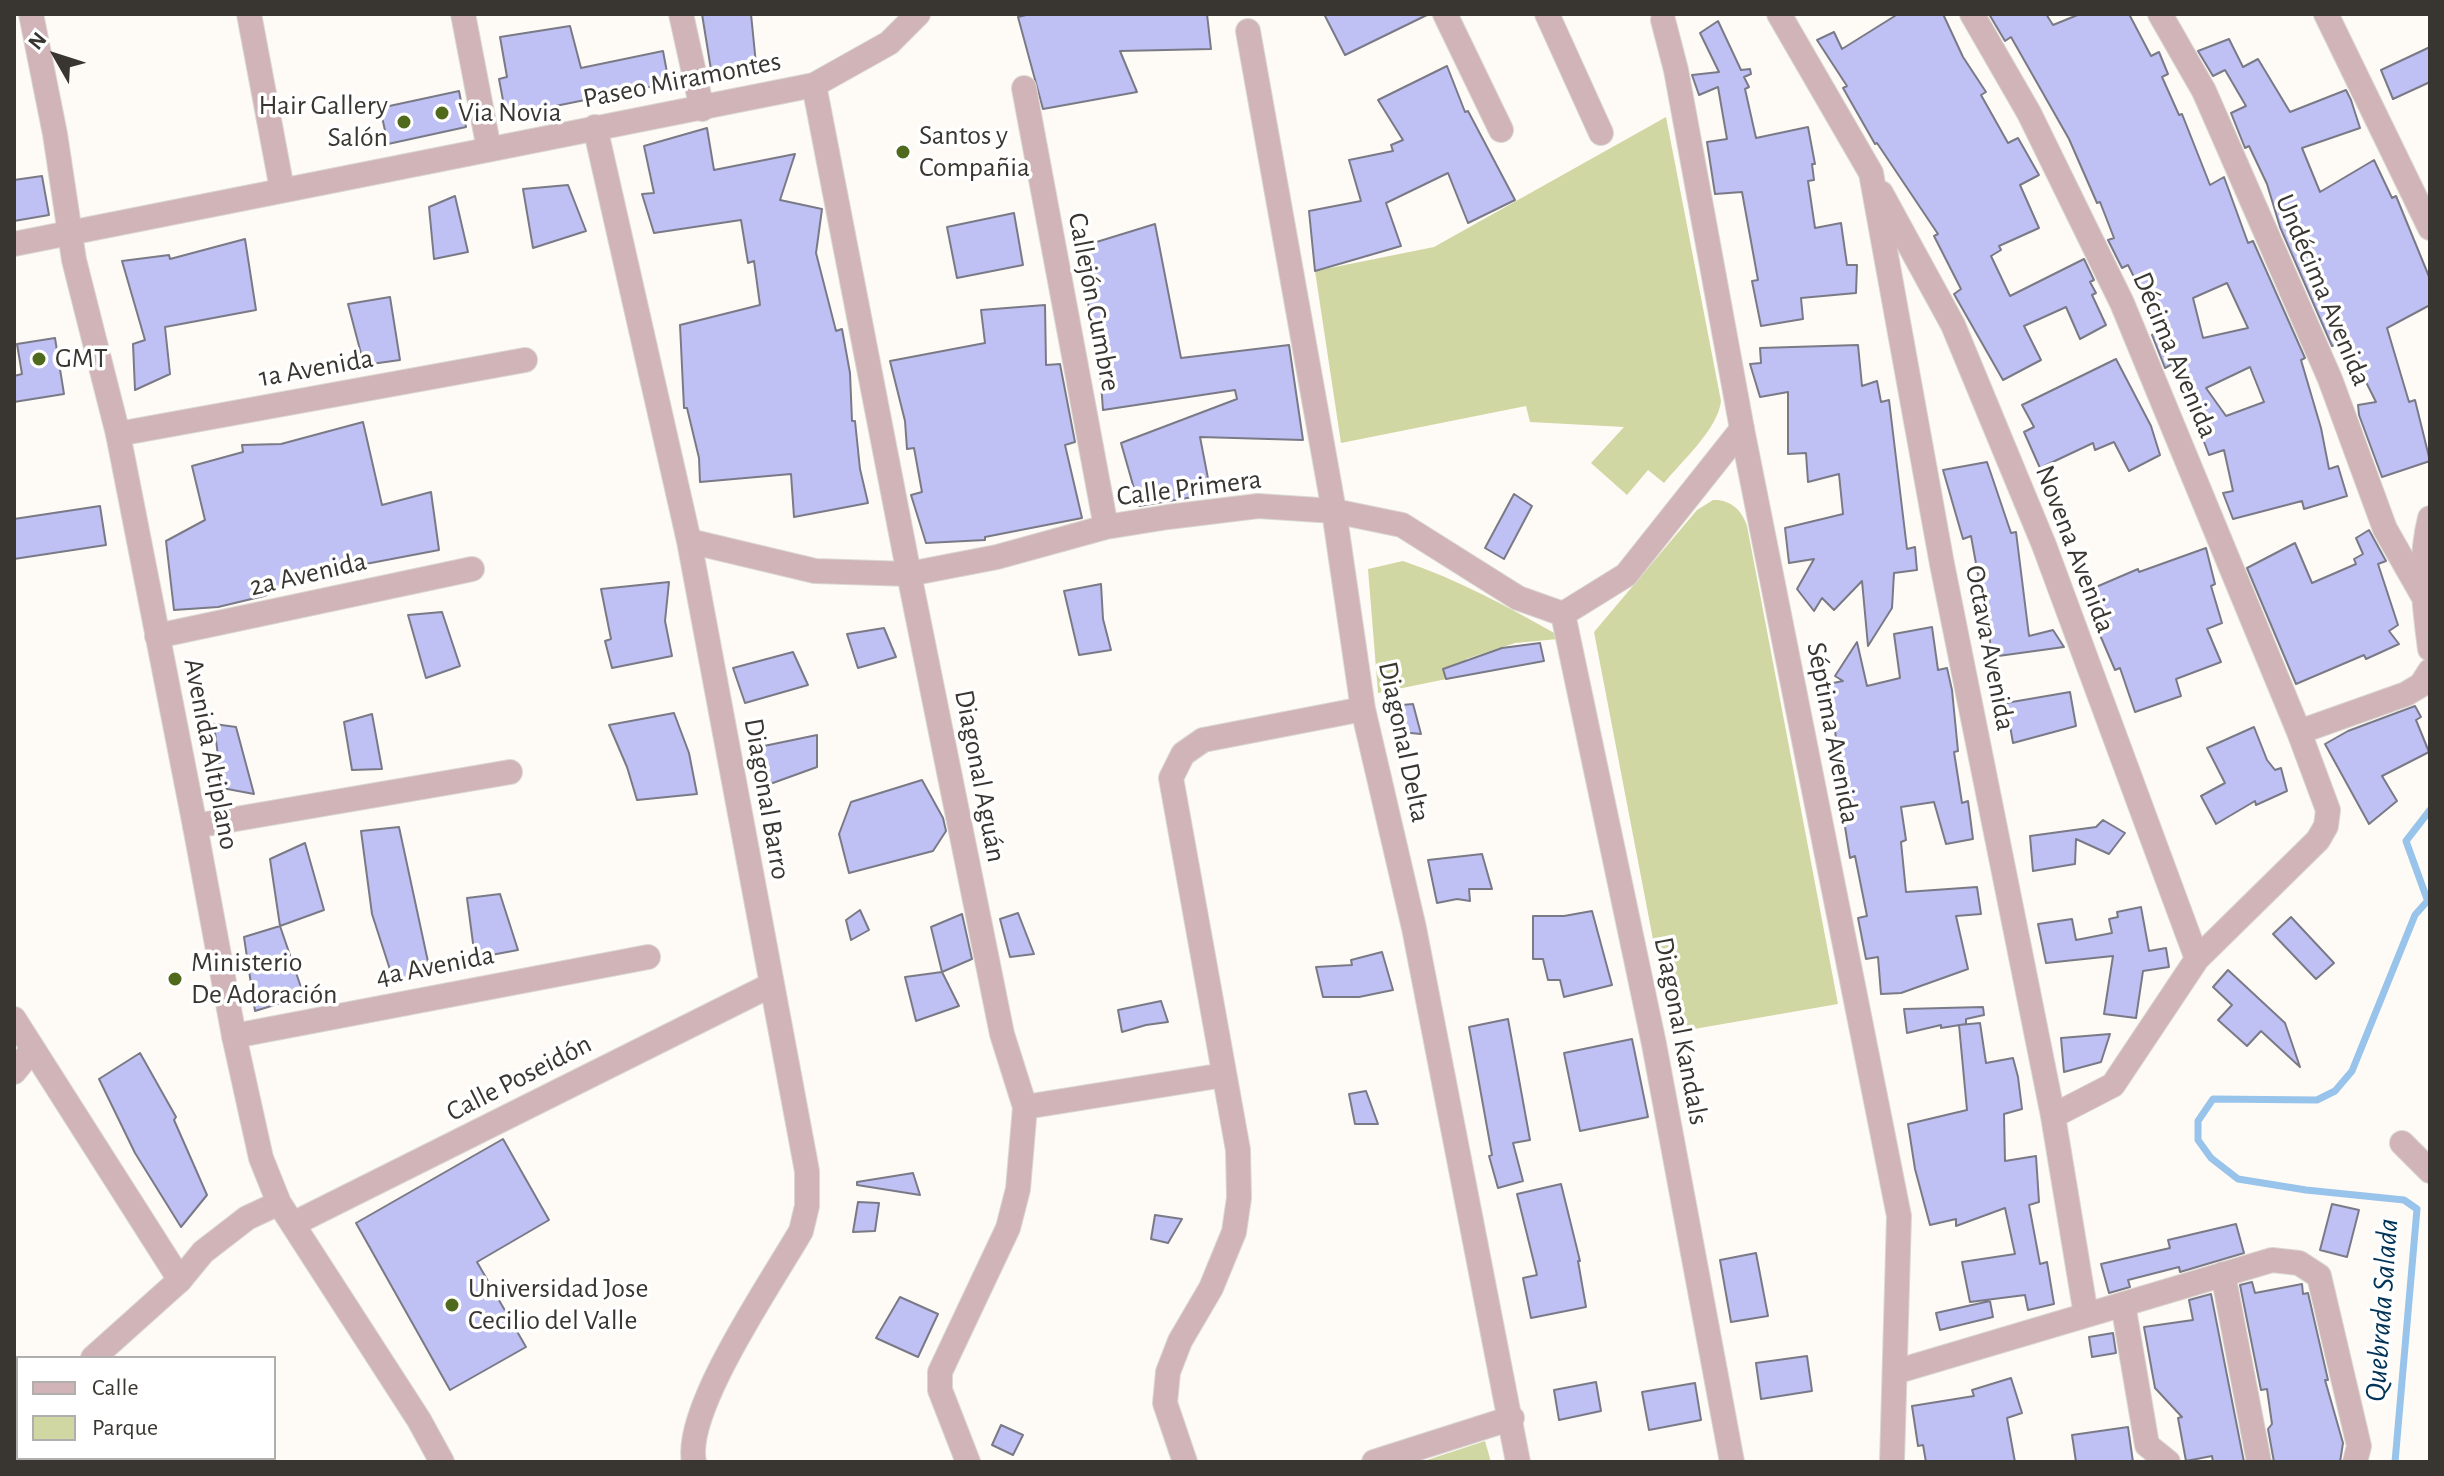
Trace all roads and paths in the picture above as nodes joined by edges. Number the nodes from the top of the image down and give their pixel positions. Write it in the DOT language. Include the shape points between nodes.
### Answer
graph roads {
  1 [pos="31,14"];
  2 [pos="249,14"];
  3 [pos="463,14"];
  4 [pos="681,14"];
  5 [pos="918,14"];
  6 [pos="1445,14"];
  7 [pos="1547,14"];
  8 [pos="1779,14"];
  9 [pos="1972,14"];
  10 [pos="2160,14"];
  11 [pos="2326,14"];
  12 [pos="1666,16"];
  13 [pos="1248,31"];
  14 [pos="814,85"];
  15 [pos="1024,88"];
  16 [pos="702,109"];
  17 [pos="595,127"];
  18 [pos="1501,130"];
  19 [pos="1601,133"];
  20 [pos="489,149"];
  21 [pos="1871,173"];
  22 [pos="282,189"];
  23 [pos="2430,228"];
  24 [pos="70,232"];
  25 [pos="14,244"];
  26 [pos="525,360"];
  27 [pos="1742,429"];
  28 [pos="118,434"];
  29 [pos="1334,511"];
  30 [pos="2430,518"];
  31 [pos="1106,527"];
  32 [pos="689,541"];
  33 [pos="472,569"];
  34 [pos="909,574"];
  35 [pos="2422,594"];
  36 [pos="1563,614"];
  37 [pos="157,636"];
  38 [pos="2430,649"];
  39 [pos="2430,671"];
  40 [pos="1363,709"];
  41 [pos="2299,732"];
  42 [pos="510,772"];
  43 [pos="195,826"];
  44 [pos="648,957"];
  45 [pos="2197,959"];
  46 [pos="771,985"];
  47 [pos="14,1019"];
  48 [pos="234,1036"];
  49 [pos="33,1049"];
  50 [pos="14,1072"];
  51 [pos="1224,1075"];
  52 [pos="1025,1107"];
  53 [pos="2053,1116"];
  54 [pos="2402,1143"];
  55 [pos="2430,1171"];
  56 [pos="279,1203"];
  57 [pos="293,1224"];
  58 [pos="2223,1274"];
  59 [pos="180,1280"];
  60 [pos="2123,1304"];
  61 [pos="2086,1315"];
  62 [pos="95,1356"];
  63 [pos="1895,1372"];
  64 [pos="1512,1418"];
  65 [pos="442,1462"];
  66 [pos="694,1462"];
  67 [pos="968,1462"];
  68 [pos="1185,1462"];
  69 [pos="1374,1462"];
  70 [pos="1518,1462"];
  71 [pos="1732,1462"];
  72 [pos="1892,1462"];
  73 [pos="2168,1462"];
  74 [pos="2259,1462"];
  75 [pos="2355,1462"];
  1 -- 24 [label="street, Avenida Altiplano"];
  2 -- 22 [label="street"];
  3 -- 20 [label="street"];
  4 -- 16 [label="street"];
  5 -- 14 [label="street, Paseo Miramontes" via="889,43"];
  6 -- 18 [label="street"];
  7 -- 19 [label="street"];
  8 -- 21 [label="street, Octava Avenida"];
  9 -- 41 [label="street, Décima Avenida" via="2029,113 2122,303"];
  10 -- 35 [label="street, Undécima Avenida" via="2204,91 2330,379 2385,529"];
  11 -- 23 [label="street"];
  12 -- 27 [label="street, Séptima Avenida"];
  13 -- 29 [label="street, Diagonal Delta"];
  14 -- 16 [label="street, Paseo Miramontes"];
  14 -- 34 [label="street, Diagonal Aguán"];
  15 -- 31 [label="street, Callejón Cumbre"];
  16 -- 17 [label="street, Paseo Miramontes"];
  17 -- 20 [label="street, Paseo Miramontes"];
  17 -- 32 [label="street, Diagonal Barro"];
  20 -- 22 [label="street, Paseo Miramontes"];
  21 -- 45 [label="street, Novena Avenida" via="1953,325 2032,515"];
  21 -- 53 [label="street, Octava Avenida" via="1942,564"];
  22 -- 24 [label="street, Paseo Miramontes"];
  24 -- 25 [label="street, Paseo Miramontes"];
  24 -- 28 [label="street, Avenida Altiplano"];
  26 -- 28 [label="street, 1a Avenida"];
  27 -- 36 [label="street" via="1626,575"];
  27 -- 63 [label="street, Séptima Avenida" via="1899,1216"];
  28 -- 37 [label="street, Avenida Altiplano"];
  29 -- 31 [label="street, Calle Primera" via="1258,506"];
  29 -- 36 [label="street, Calle Primera" via="1402,525 1518,598"];
  29 -- 40 [label="street, Diagonal Delta"];
  30 -- 35 [label="street"];
  31 -- 34 [label="street, Calle Primera"];
  32 -- 34 [label="street, Calle Primera" via="815,571"];
  32 -- 46 [label="street, Diagonal Barro"];
  33 -- 37 [label="street, 2a Avenida"];
  34 -- 52 [label="street, Diagonal Aguán" via="1002,1034"];
  35 -- 38 [label="street"];
  36 -- 71 [label="street, Diagonal Kandals" via="1654,1044"];
  37 -- 43 [label="street, Avenida Altiplano"];
  39 -- 41 [label="street" via="2406,694"];
  40 -- 51 [label="street" via="1203,740 1183,754 1171,778"];
  40 -- 64 [label="street, Diagonal Delta" via="1414,928"];
  41 -- 45 [label="street, Décima Avenida" via="2328,810 2326,826 2318,840"];
  42 -- 43 [label="street"];
  43 -- 48 [label="street, Avenida Altiplano"];
  44 -- 48 [label="street, 4a Avenida"];
  45 -- 53 [label="street, Décima Avenida" via="2113,1085"];
  46 -- 57 [label="street, Calle Poseidón"];
  46 -- 66 [label="street, Diagonal Barro" via="807,1171 807,1206 801,1231 696,1423"];
  47 -- 49 [label="street"];
  48 -- 56 [label="street, Avenida Altiplano" via="261,1158"];
  49 -- 50 [label="street"];
  49 -- 59 [label="street"];
  51 -- 52 [label="street"];
  51 -- 68 [label="street" via="1238,1150 1239,1198 1234,1232 1216,1278 1168,1372 1165,1403"];
  52 -- 67 [label="street, Diagonal Aguán" via="1018,1189 1008,1228 940,1372 940,1390"];
  53 -- 61 [label="street, Octava Avenida"];
  54 -- 55 [label="street"];
  56 -- 57 [label="street, Avenida Altiplano"];
  56 -- 59 [label="street" via="228,1231"];
  57 -- 65 [label="street, Avenida Altiplano"];
  58 -- 60 [label="street"];
  58 -- 74 [label="street"];
  58 -- 75 [label="street" via="2272,1260 2299,1263 2319,1276 2359,1446"];
  59 -- 62 [label="street"];
  60 -- 61 [label="street"];
  60 -- 73 [label="street" via="2147,1445"];
  61 -- 63 [label="street"];
  63 -- 72 [label="street, Séptima Avenida"];
  64 -- 69 [label="street"];
  64 -- 70 [label="street, Diagonal Delta"];
}
